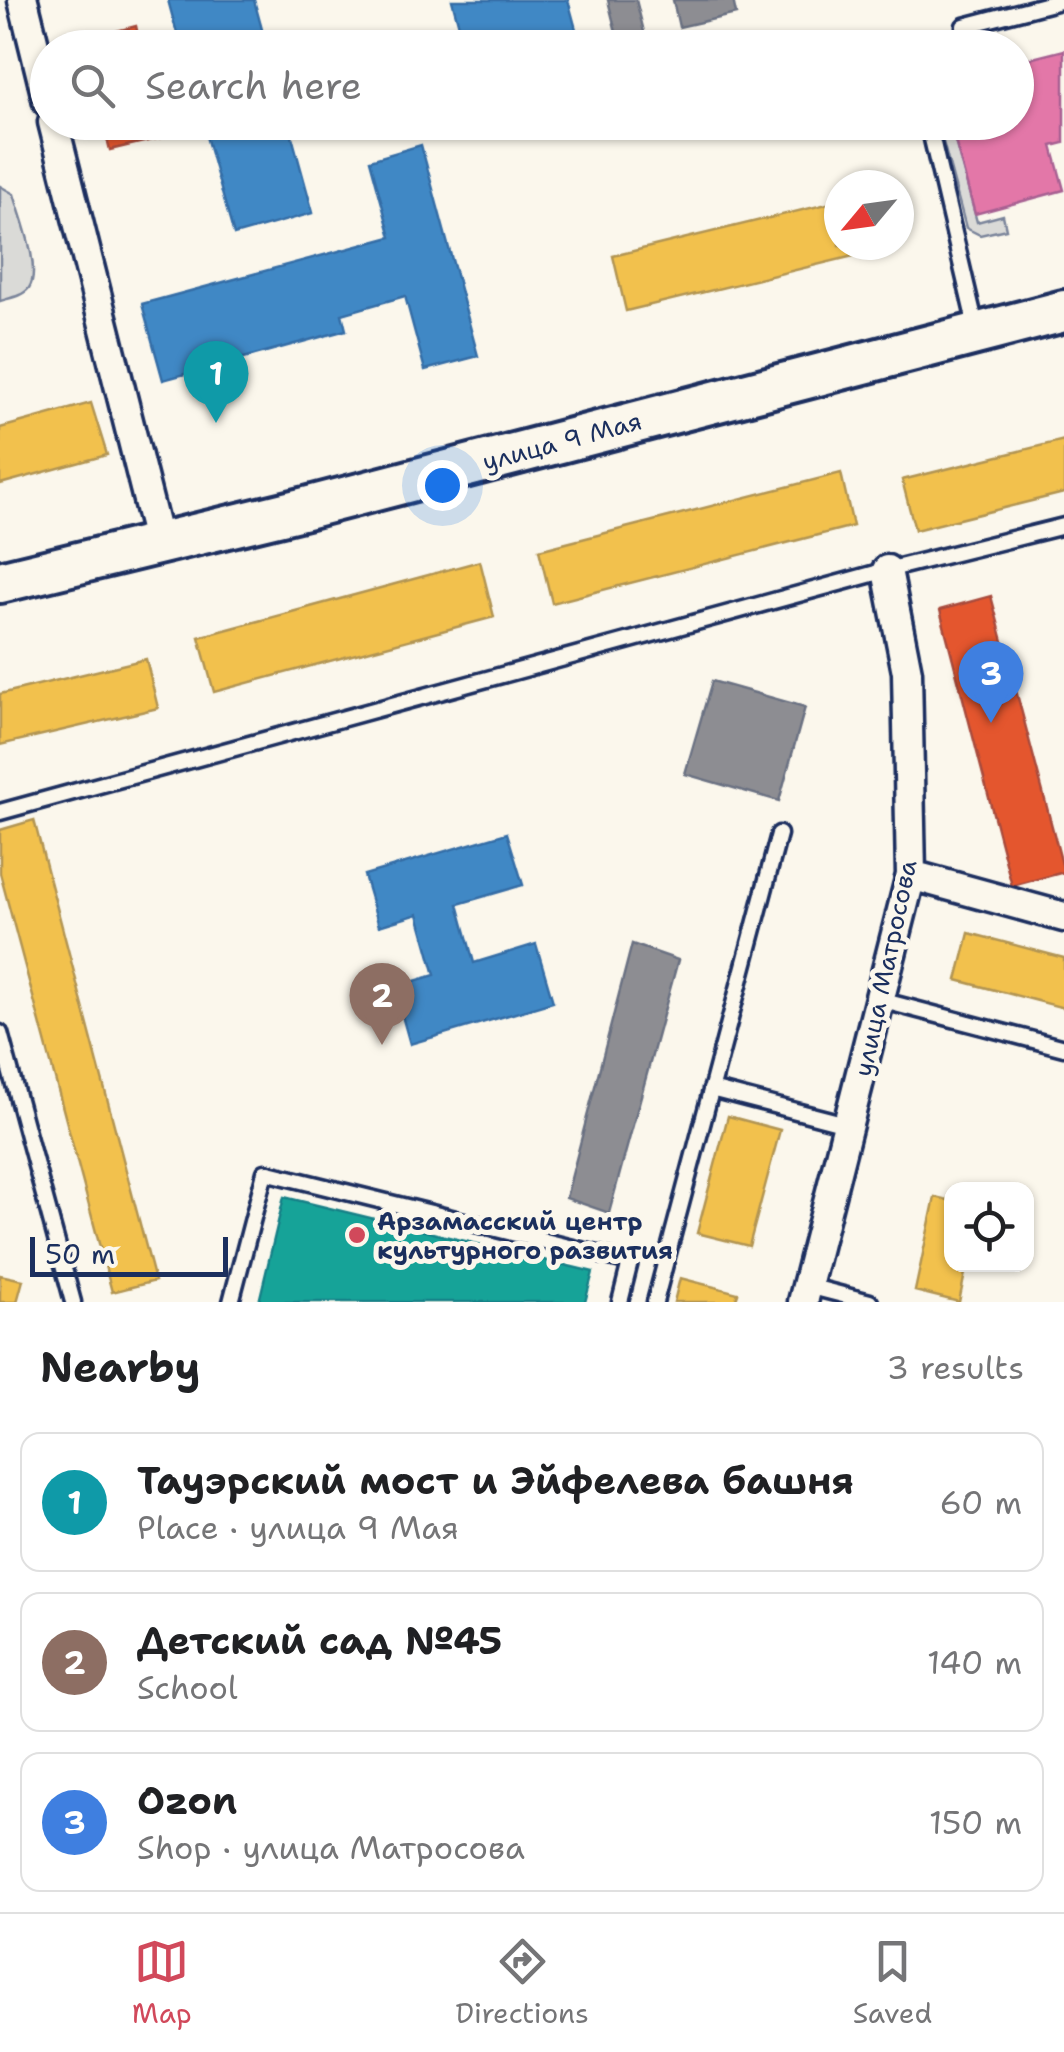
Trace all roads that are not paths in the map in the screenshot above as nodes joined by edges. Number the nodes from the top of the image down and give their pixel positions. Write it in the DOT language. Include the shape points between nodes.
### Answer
graph roads {
  1 [pos="23,0"];
  2 [pos="1064,0"];
  3 [pos="30,30"];
  4 [pos="965,30"];
  5 [pos="57,140"];
  6 [pos="932,140"];
  7 [pos="1064,310"];
  8 [pos="977,333"];
  9 [pos="1064,526"];
  10 [pos="159,544"];
  11 [pos="886,570"];
  12 [pos="0,582"];
  13 [pos="0,812"];
  14 [pos="778,834"];
  15 [pos="911,874"];
  16 [pos="1064,918"];
  17 [pos="880,1000"];
  18 [pos="0,1033"];
  19 [pos="1064,1048"];
  20 [pos="711,1089"];
  21 [pos="850,1125"];
  22 [pos="806,1294"];
  23 [pos="73,1302"];
  24 [pos="231,1302"];
  25 [pos="620,1302"];
  26 [pos="655,1302"];
  27 [pos="870,1302"];
  1 -- 3 [label="street"];
  2 -- 4 [label="lane"];
  5 -- 10 [label="street"];
  6 -- 8 [label="lane"];
  7 -- 8 [label="main road, улица 9 Мая"];
  8 -- 10 [label="main road, улица 9 Мая"];
  9 -- 11 [label="lane"];
  10 -- 12 [label="main road, улица 9 Мая"];
  11 -- 13 [label="lane"];
  11 -- 15 [label="street, улица Матросова" via="906,672"];
  14 -- 20 [label="lane"];
  15 -- 16 [label="street"];
  15 -- 17 [label="street, улица Матросова"];
  17 -- 19 [label="lane"];
  17 -- 21 [label="street, улица Матросова"];
  18 -- 23 [label="lane"];
  20 -- 21 [label="lane"];
  20 -- 26 [label="lane"];
  21 -- 22 [label="street, улица Матросова"];
  22 -- 27 [label="lane"];
  24 -- 25 [label="lane" via="266,1172 630,1262"];
}
